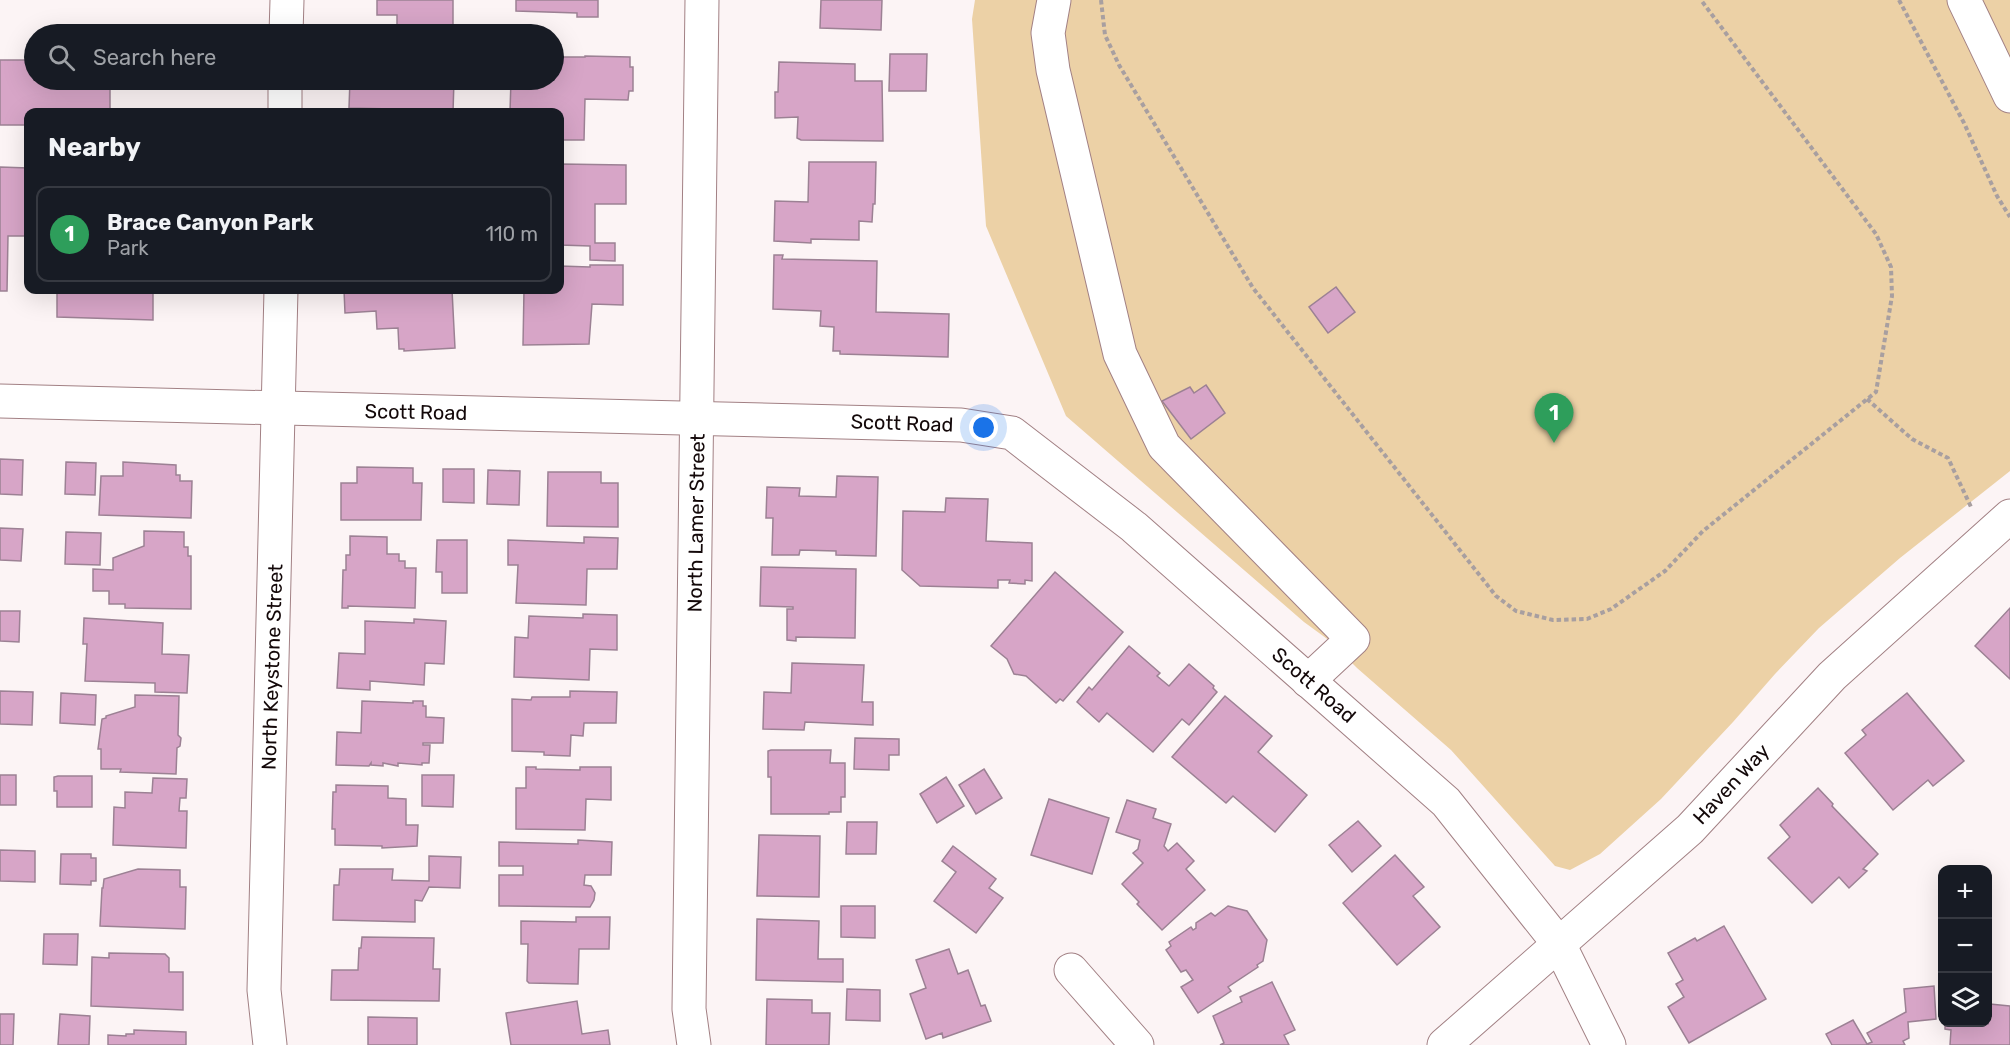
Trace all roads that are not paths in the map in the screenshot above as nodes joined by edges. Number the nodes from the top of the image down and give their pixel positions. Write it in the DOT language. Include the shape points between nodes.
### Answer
graph roads {
  1 [pos="702,0"];
  2 [pos="1054,0"];
  3 [pos="1964,0"];
  4 [pos="281,1"];
  5 [pos="284,24"];
  6 [pos="285,90"];
  7 [pos="2010,96"];
  8 [pos="285,108"];
  9 [pos="281,294"];
  10 [pos="0,401"];
  11 [pos="279,410"];
  12 [pos="697,417"];
  13 [pos="2010,516"];
  14 [pos="1308,681"];
  15 [pos="1558,944"];
  16 [pos="1071,970"];
  17 [pos="270,1045"];
  18 [pos="694,1045"];
  19 [pos="1137,1045"];
  20 [pos="1444,1045"];
  21 [pos="1609,1045"];
  1 -- 12 [label="street, North Lamer Street"];
  2 -- 14 [label="street" via="1048,33 1053,70 1120,354 1164,446 1353,639"];
  3 -- 7 [label="street"];
  4 -- 5 [label="street"];
  6 -- 8 [label="street"];
  9 -- 11 [label="street, North Keystone Street"];
  10 -- 11 [label="street, Scott Road"];
  11 -- 12 [label="street, Scott Road"];
  11 -- 17 [label="street, North Keystone Street" via="264,990"];
  12 -- 14 [label="street, Scott Road" via="961,425 1012,433 1134,527"];
  12 -- 18 [label="street, North Lamer Street" via="689,1010"];
  13 -- 15 [label="street, Haven Way" via="1832,676 1690,829"];
  14 -- 15 [label="street, Scott Road" via="1446,802"];
  15 -- 20 [label="street, Haven Way"];
  15 -- 21 [label="street, Scott Road"];
  16 -- 19 [label="street"];
}
